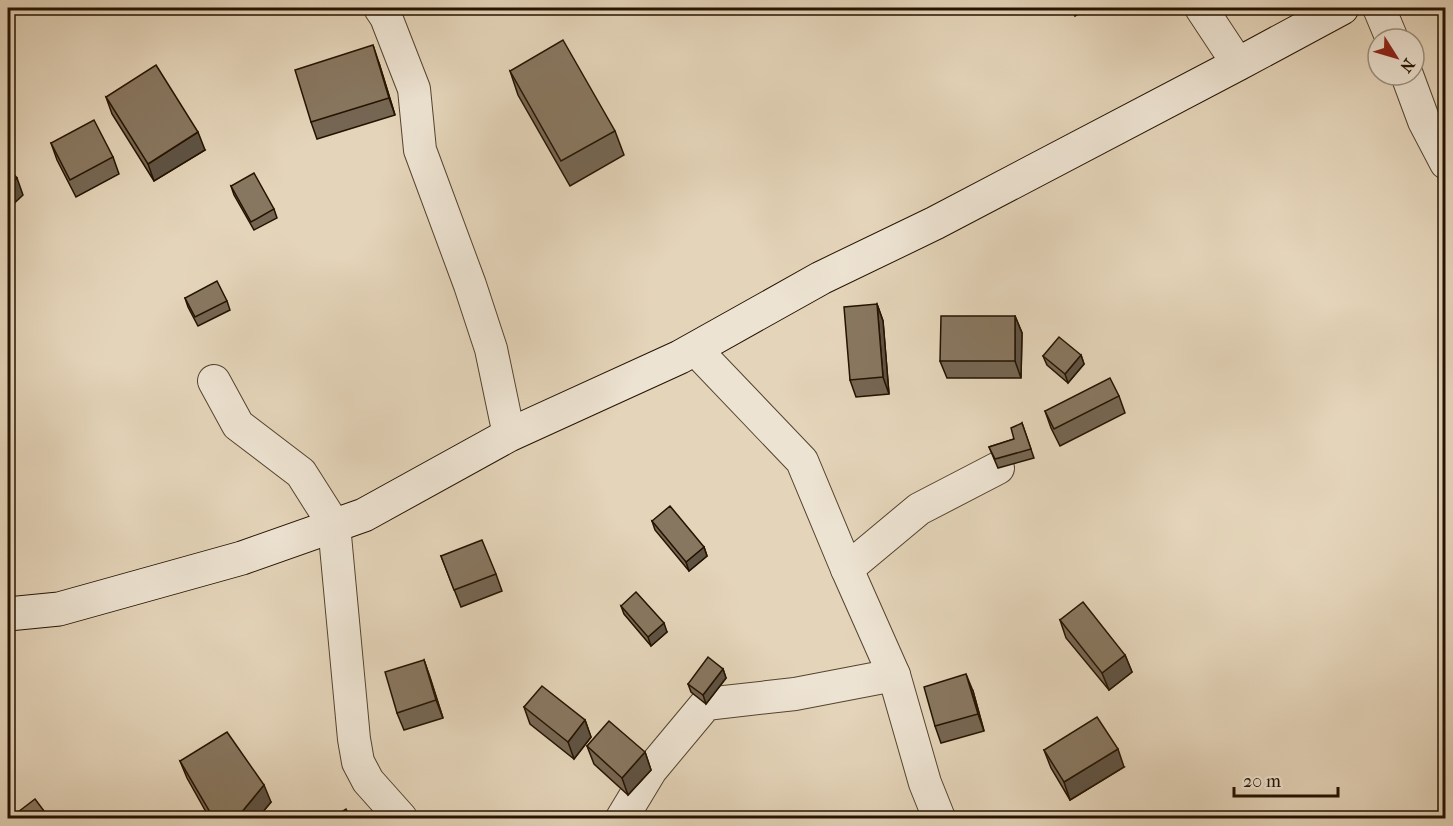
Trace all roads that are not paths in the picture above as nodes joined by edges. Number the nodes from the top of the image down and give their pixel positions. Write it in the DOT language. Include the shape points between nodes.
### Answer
graph roads {
  1 [pos="380,8"];
  2 [pos="1202,8"];
  3 [pos="1342,8"];
  4 [pos="1379,8"];
  5 [pos="1387,27"];
  6 [pos="1238,64"];
  7 [pos="1411,87"];
  8 [pos="1446,163"];
  9 [pos="695,349"];
  10 [pos="214,381"];
  11 [pos="509,435"];
  12 [pos="998,468"];
  13 [pos="334,525"];
  14 [pos="847,569"];
  15 [pos="8,614"];
  16 [pos="894,675"];
  17 [pos="401,819"];
  18 [pos="622,819"];
  19 [pos="939,819"];
  1 -- 11 [label="street" via="414,89 420,150 490,349"];
  2 -- 6 [label="street"];
  3 -- 6 [label="main road"];
  4 -- 5 [label="street"];
  6 -- 9 [label="main road" via="935,223 821,278"];
  7 -- 8 [label="street"];
  9 -- 11 [label="main road"];
  9 -- 14 [label="street" via="802,460"];
  10 -- 13 [label="street" via="238,425 302,473"];
  11 -- 13 [label="main road" via="364,515"];
  12 -- 14 [label="street" via="919,509"];
  13 -- 15 [label="main road" via="242,558 59,609"];
  13 -- 17 [label="street" via="358,762 368,781"];
  14 -- 16 [label="street"];
  16 -- 18 [label="street" via="795,694 706,704 651,770"];
  16 -- 19 [label="street"];
}
